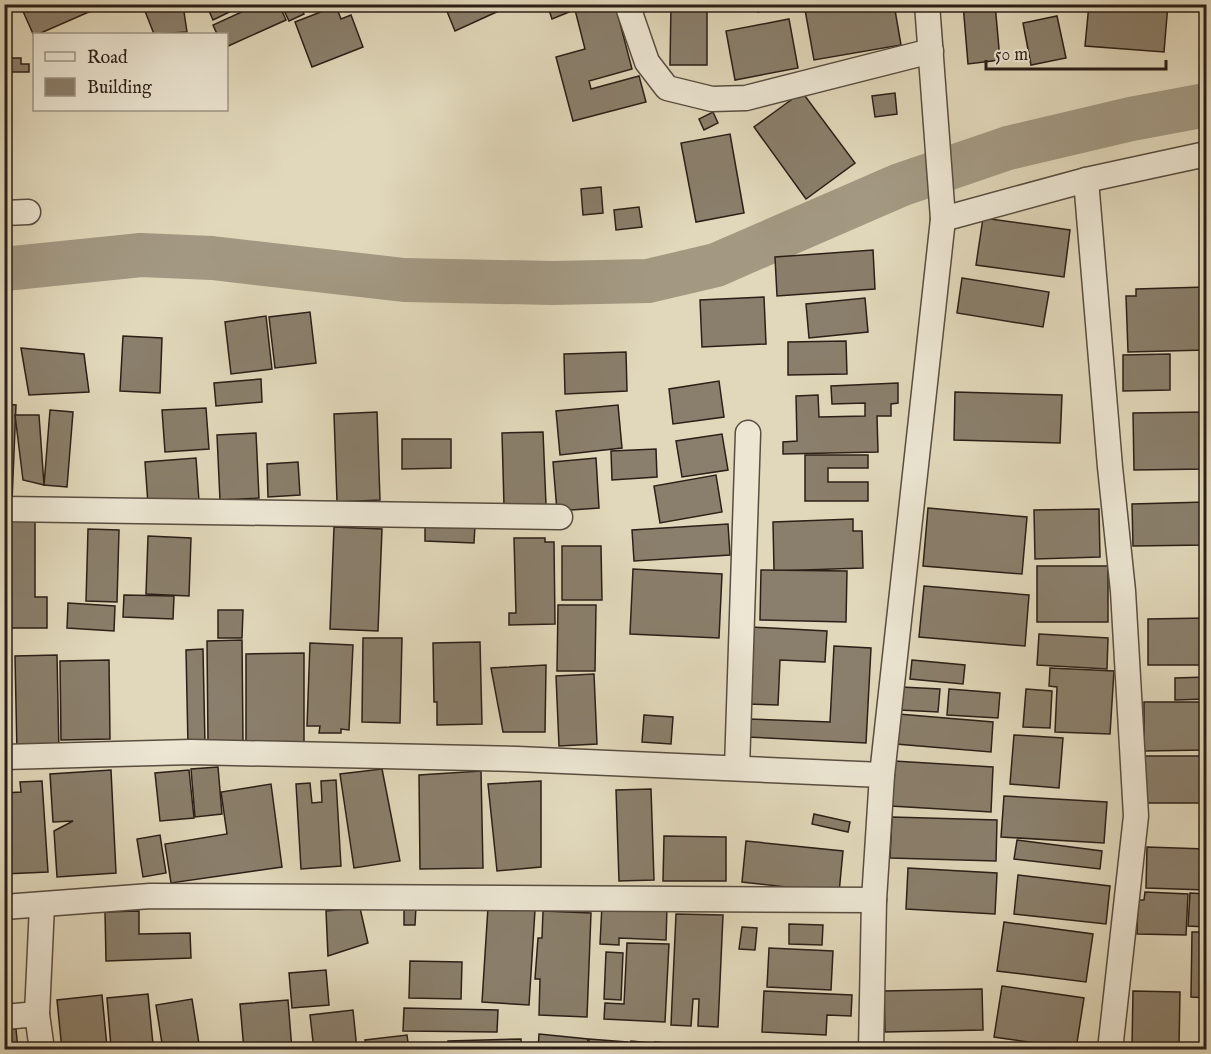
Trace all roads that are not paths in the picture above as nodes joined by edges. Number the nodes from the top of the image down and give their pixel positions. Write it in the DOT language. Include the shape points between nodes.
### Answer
graph roads {
  1 [pos="627,4"];
  2 [pos="927,4"];
  3 [pos="931,51"];
  4 [pos="1206,154"];
  5 [pos="1086,180"];
  6 [pos="943,209"];
  7 [pos="748,434"];
  8 [pos="4,509"];
  9 [pos="560,517"];
  10 [pos="4,757"];
  11 [pos="737,768"];
  12 [pos="882,775"];
  13 [pos="874,900"];
  14 [pos="42,905"];
  15 [pos="4,907"];
  16 [pos="37,1014"];
  17 [pos="4,1017"];
  18 [pos="42,1050"];
  19 [pos="871,1050"];
  20 [pos="1110,1050"];
  1 -- 3 [label="street" via="647,62 667,88 712,99 746,98"];
  2 -- 3 [label="street"];
  3 -- 6 [label="street"];
  4 -- 5 [label="street"];
  5 -- 6 [label="street"];
  5 -- 20 [label="street" via="1124,591 1136,816"];
  6 -- 12 [label="street"];
  7 -- 11 [label="street"];
  8 -- 9 [label="street"];
  10 -- 11 [label="street" via="203,752"];
  11 -- 12 [label="street"];
  12 -- 13 [label="street"];
  13 -- 14 [label="street" via="150,896"];
  13 -- 19 [label="street"];
  14 -- 15 [label="street"];
  14 -- 16 [label="street"];
  16 -- 17 [label="street"];
  16 -- 18 [label="street"];
}
